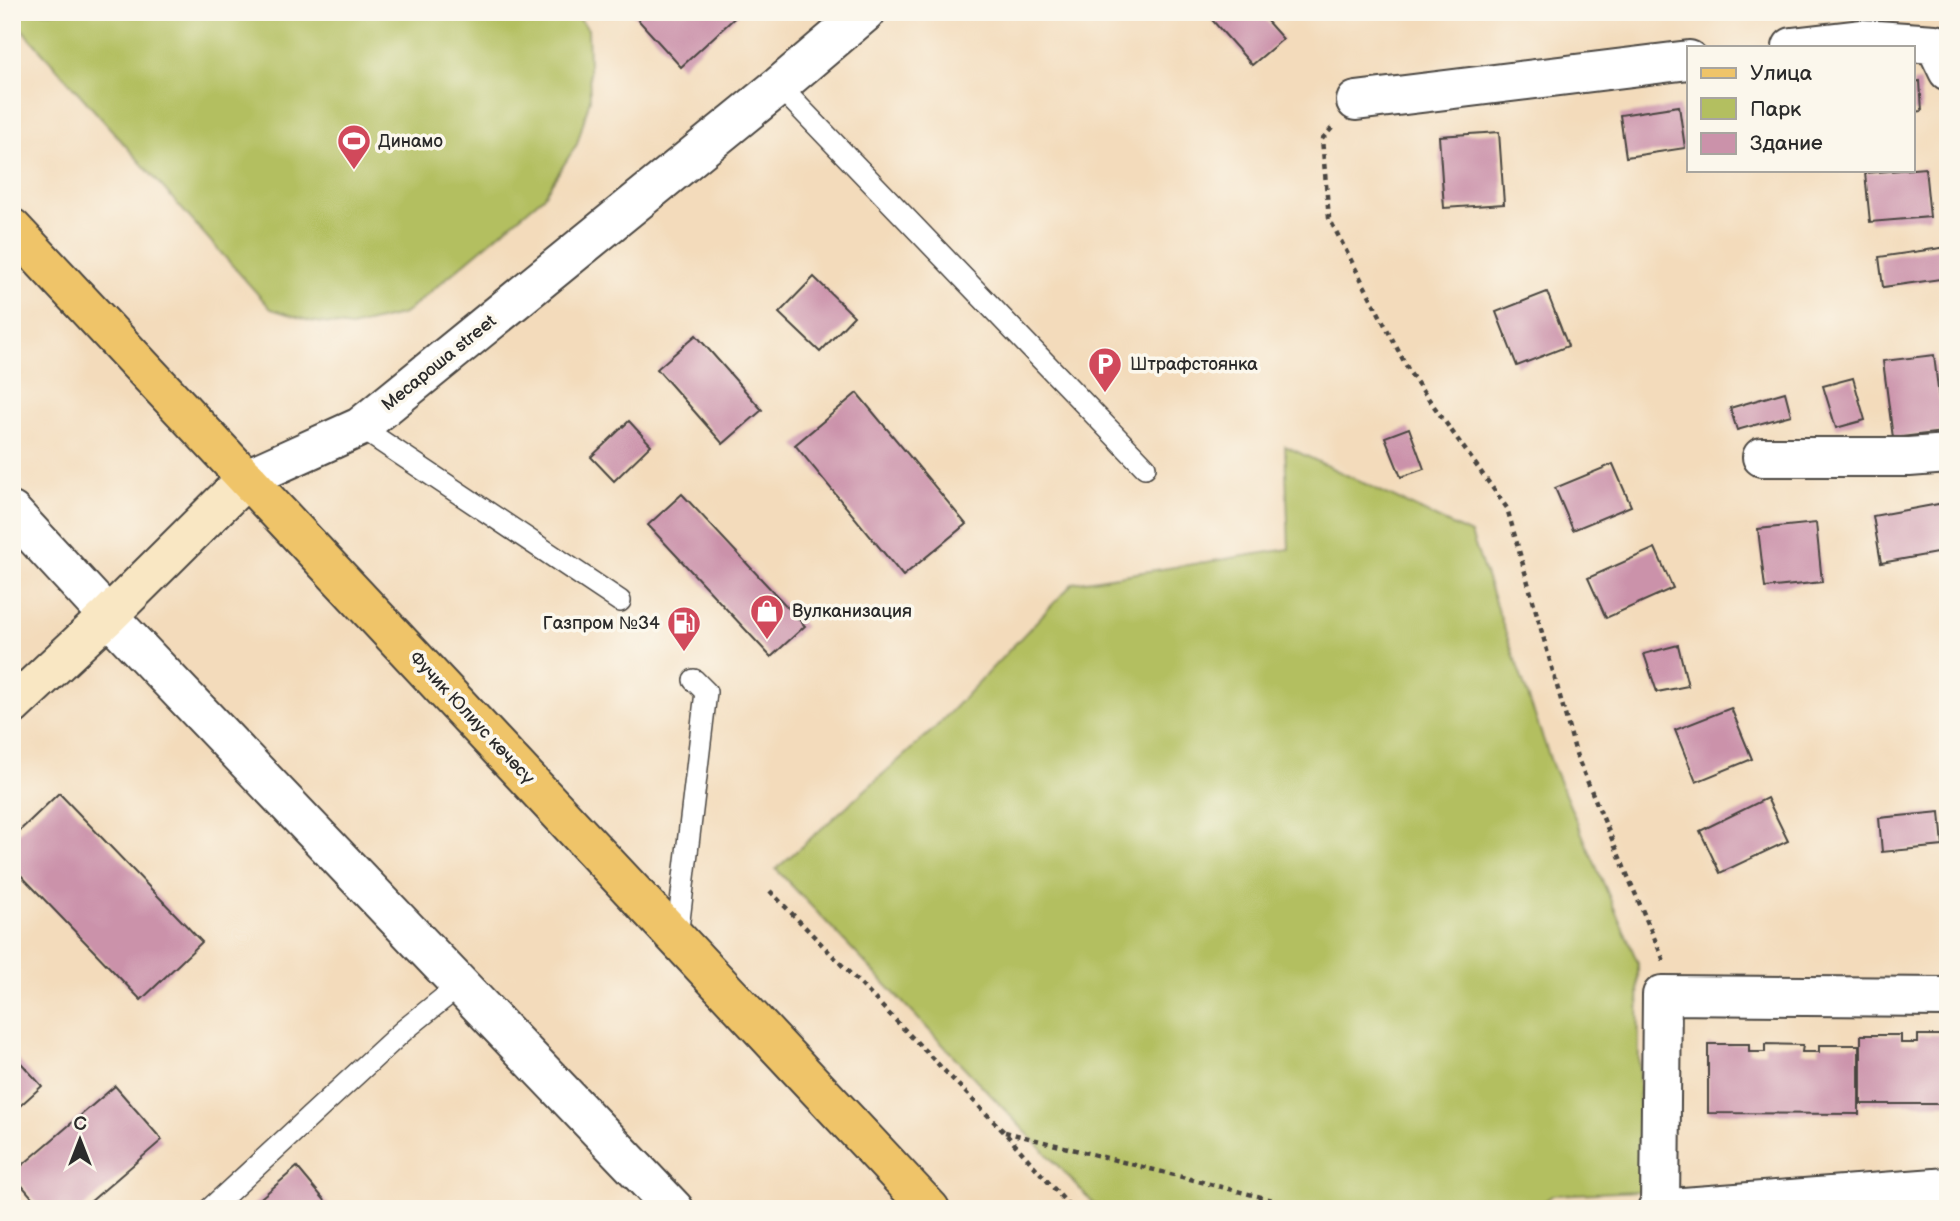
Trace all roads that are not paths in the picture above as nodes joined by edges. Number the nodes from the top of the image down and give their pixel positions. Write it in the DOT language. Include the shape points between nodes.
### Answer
graph roads {
  1 [pos="866,12"];
  2 [pos="1800,46"];
  3 [pos="1687,60"];
  4 [pos="1948,71"];
  5 [pos="779,86"];
  6 [pos="1356,102"];
  7 [pos="12,228"];
  8 [pos="360,427"];
  9 [pos="1948,454"];
  10 [pos="1762,457"];
  11 [pos="1144,467"];
  12 [pos="247,478"];
  13 [pos="20,528"];
  14 [pos="620,601"];
  15 [pos="108,616"];
  16 [pos="694,680"];
  17 [pos="12,706"];
  18 [pos="677,937"];
  19 [pos="461,984"];
  20 [pos="1948,997"];
  21 [pos="1948,1187"];
  22 [pos="209,1209"];
  23 [pos="674,1209"];
  24 [pos="930,1209"];
  25 [pos="1659,1209"];
  1 -- 5 [label="street, Месароша street"];
  2 -- 4 [label="street" via="1861,39 1935,44"];
  3 -- 6 [label="street"];
  5 -- 8 [label="street, Месароша street"];
  5 -- 11 [label="lane"];
  7 -- 12 [label="main road, Фучик Юлиус көчөсү"];
  8 -- 12 [label="street, Месароша street"];
  8 -- 14 [label="lane"];
  9 -- 10 [label="street"];
  12 -- 15 [label="street, Месароша street"];
  12 -- 18 [label="main road, Фучик Юлиус көчөсү"];
  13 -- 15 [label="street"];
  15 -- 17 [label="street, Месароша street"];
  15 -- 19 [label="street"];
  16 -- 18 [label="lane" via="706,692"];
  18 -- 24 [label="main road, Фучик Юлиус көчөсү"];
  19 -- 22 [label="lane" via="403,1031"];
  19 -- 23 [label="street"];
  20 -- 25 [label="street" via="1662,995"];
  21 -- 25 [label="street"];
}
